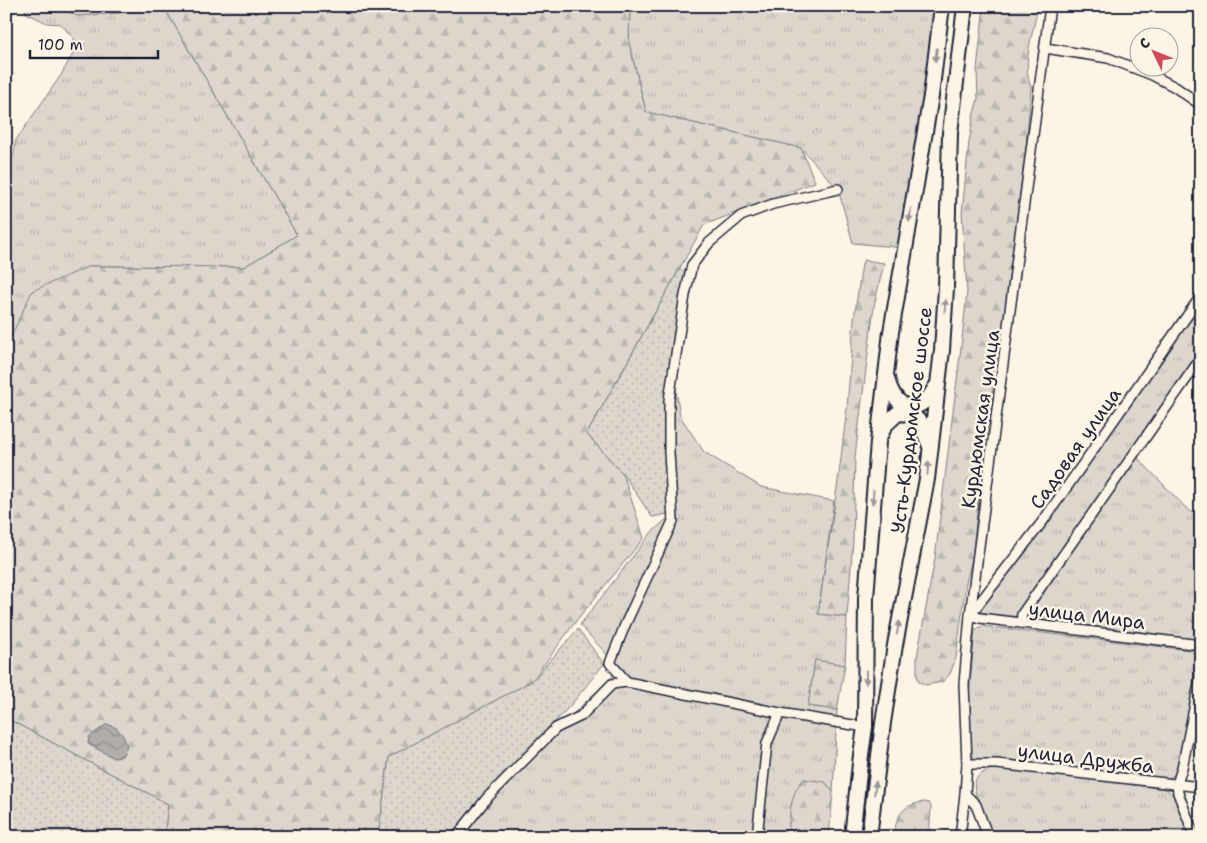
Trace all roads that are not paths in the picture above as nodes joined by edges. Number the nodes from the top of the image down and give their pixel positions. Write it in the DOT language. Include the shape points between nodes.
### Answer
graph roads {
  1 [pos="942,6"];
  2 [pos="965,6"];
  3 [pos="1050,6"];
  4 [pos="1045,48"];
  5 [pos="1201,105"];
  6 [pos="838,188"];
  7 [pos="1201,296"];
  8 [pos="1201,358"];
  9 [pos="886,372"];
  10 [pos="936,386"];
  11 [pos="878,442"];
  12 [pos="930,447"];
  13 [pos="970,615"];
  14 [pos="1021,623"];
  15 [pos="1201,645"];
  16 [pos="1201,674"];
  17 [pos="627,682"];
  18 [pos="780,713"];
  19 [pos="865,727"];
  20 [pos="966,764"];
  21 [pos="1177,784"];
  22 [pos="1201,787"];
  23 [pos="965,794"];
  24 [pos="456,837"];
  25 [pos="757,837"];
  26 [pos="852,837"];
  27 [pos="869,837"];
  28 [pos="960,837"];
  29 [pos="988,837"];
  30 [pos="1195,837"];
  1 -- 9 [label="main road, Усть-Курдюмское шоссе, one-way" via="931,96"];
  10 -- 2 [label="main road, Усть-Курдюмское шоссе, one-way" via="946,288 950,133"];
  3 -- 4 [label="street, Курдюмская улица"];
  4 -- 5 [label="street" via="1108,58 1152,75"];
  4 -- 13 [label="street, Курдюмская улица"];
  6 -- 17 [label="street" via="772,204 741,216 709,243 692,265 669,400 674,521 610,663"];
  7 -- 13 [label="street, Садовая улица" via="1044,521"];
  8 -- 14 [label="street" via="1022,614"];
  9 -- 10 [label="main road" via="891,393 907,406 927,401"];
  9 -- 11 [label="main road, Усть-Курдюмское шоссе"];
  10 -- 12 [label="main road, Усть-Курдюмское шоссе"];
  11 -- 12 [label="main road" via="885,424 898,413 904,413 917,418"];
  11 -- 19 [label="main road, Усть-Курдюмское шоссе, one-way" via="866,598"];
  27 -- 12 [label="main road, Усть-Курдюмское шоссе, one-way" via="895,645 927,479"];
  13 -- 14 [label="street, улица Мира"];
  13 -- 20 [label="street, Курдюмская улица" via="964,684"];
  14 -- 15 [label="street, улица Мира"];
  16 -- 21 [label="street"];
  17 -- 18 [label="street"];
  17 -- 24 [label="street" via="612,684 581,716 556,728 486,798"];
  18 -- 19 [label="street"];
  18 -- 25 [label="street" via="766,743"];
  19 -- 26 [label="main road, Усть-Курдюмское шоссе"];
  20 -- 21 [label="street, улица Дружба" via="997,764"];
  20 -- 23 [label="street, Курдюмская улица"];
  21 -- 22 [label="street, улица Дружба"];
  21 -- 30 [label="street"];
  23 -- 28 [label="street, Курдюмская улица"];
  23 -- 29 [label="street" via="976,805"];
}
